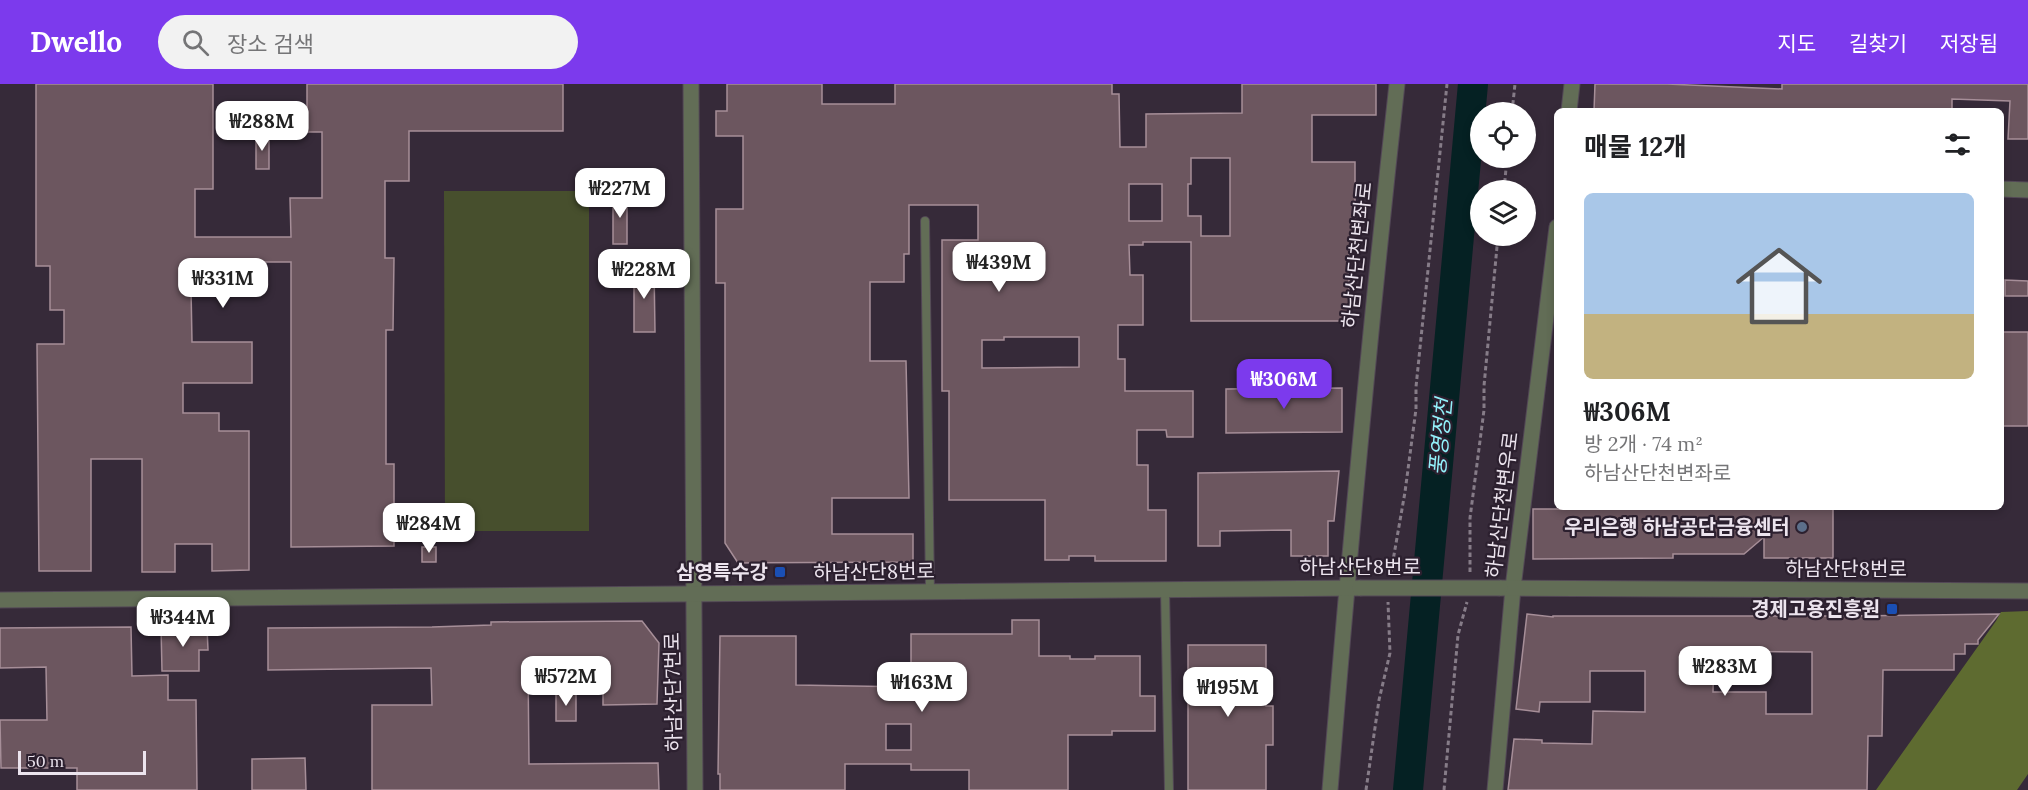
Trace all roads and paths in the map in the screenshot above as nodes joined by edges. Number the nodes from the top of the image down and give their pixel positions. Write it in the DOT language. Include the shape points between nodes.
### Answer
graph roads {
  1 [pos="691,84"];
  2 [pos="1397,84"];
  3 [pos="1447,84"];
  4 [pos="1515,84"];
  5 [pos="1572,84"];
  6 [pos="1513,102"];
  7 [pos="1569,108"];
  8 [pos="2004,189"];
  9 [pos="2028,190"];
  10 [pos="925,221"];
  11 [pos="1497,246"];
  12 [pos="1554,248"];
  13 [pos="1470,574"];
  14 [pos="1389,580"];
  15 [pos="1353,588"];
  16 [pos="1506,588"];
  17 [pos="1165,590"];
  18 [pos="2028,591"];
  19 [pos="930,592"];
  20 [pos="693,595"];
  21 [pos="1387,597"];
  22 [pos="1468,597"];
  23 [pos="0,600"];
  24 [pos="694,790"];
  25 [pos="1169,790"];
  26 [pos="1330,790"];
  27 [pos="1366,790"];
  28 [pos="1444,790"];
  29 [pos="1495,790"];
  1 -- 20 [label="street"];
  2 -- 15 [label="street, 하남산단천변좌로" via="1378,249"];
  3 -- 14 [label="path" via="1416,409 1401,524"];
  4 -- 6 [label="path"];
  5 -- 7 [label="street"];
  8 -- 9 [label="street"];
  10 -- 19 [label="lane"];
  11 -- 13 [label="path" via="1484,410 1470,518"];
  12 -- 16 [label="street, 하남산단천변우로"];
  15 -- 16 [label="street, 하남산단8번로, bridge"];
  15 -- 17 [label="street, 하남산단8번로"];
  15 -- 26 [label="street, 하남산단천변좌로"];
  16 -- 18 [label="street, 하남산단8번로"];
  16 -- 29 [label="street, 하남산단천변우로"];
  17 -- 19 [label="street, 하남산단8번로"];
  17 -- 25 [label="lane"];
  19 -- 20 [label="street, 하남산단8번로"];
  20 -- 23 [label="street, 하남산단8번로"];
  20 -- 24 [label="street, 하남산단7번로"];
  21 -- 27 [label="path" via="1390,653 1378,700"];
  22 -- 28 [label="path" via="1458,635"];
}
